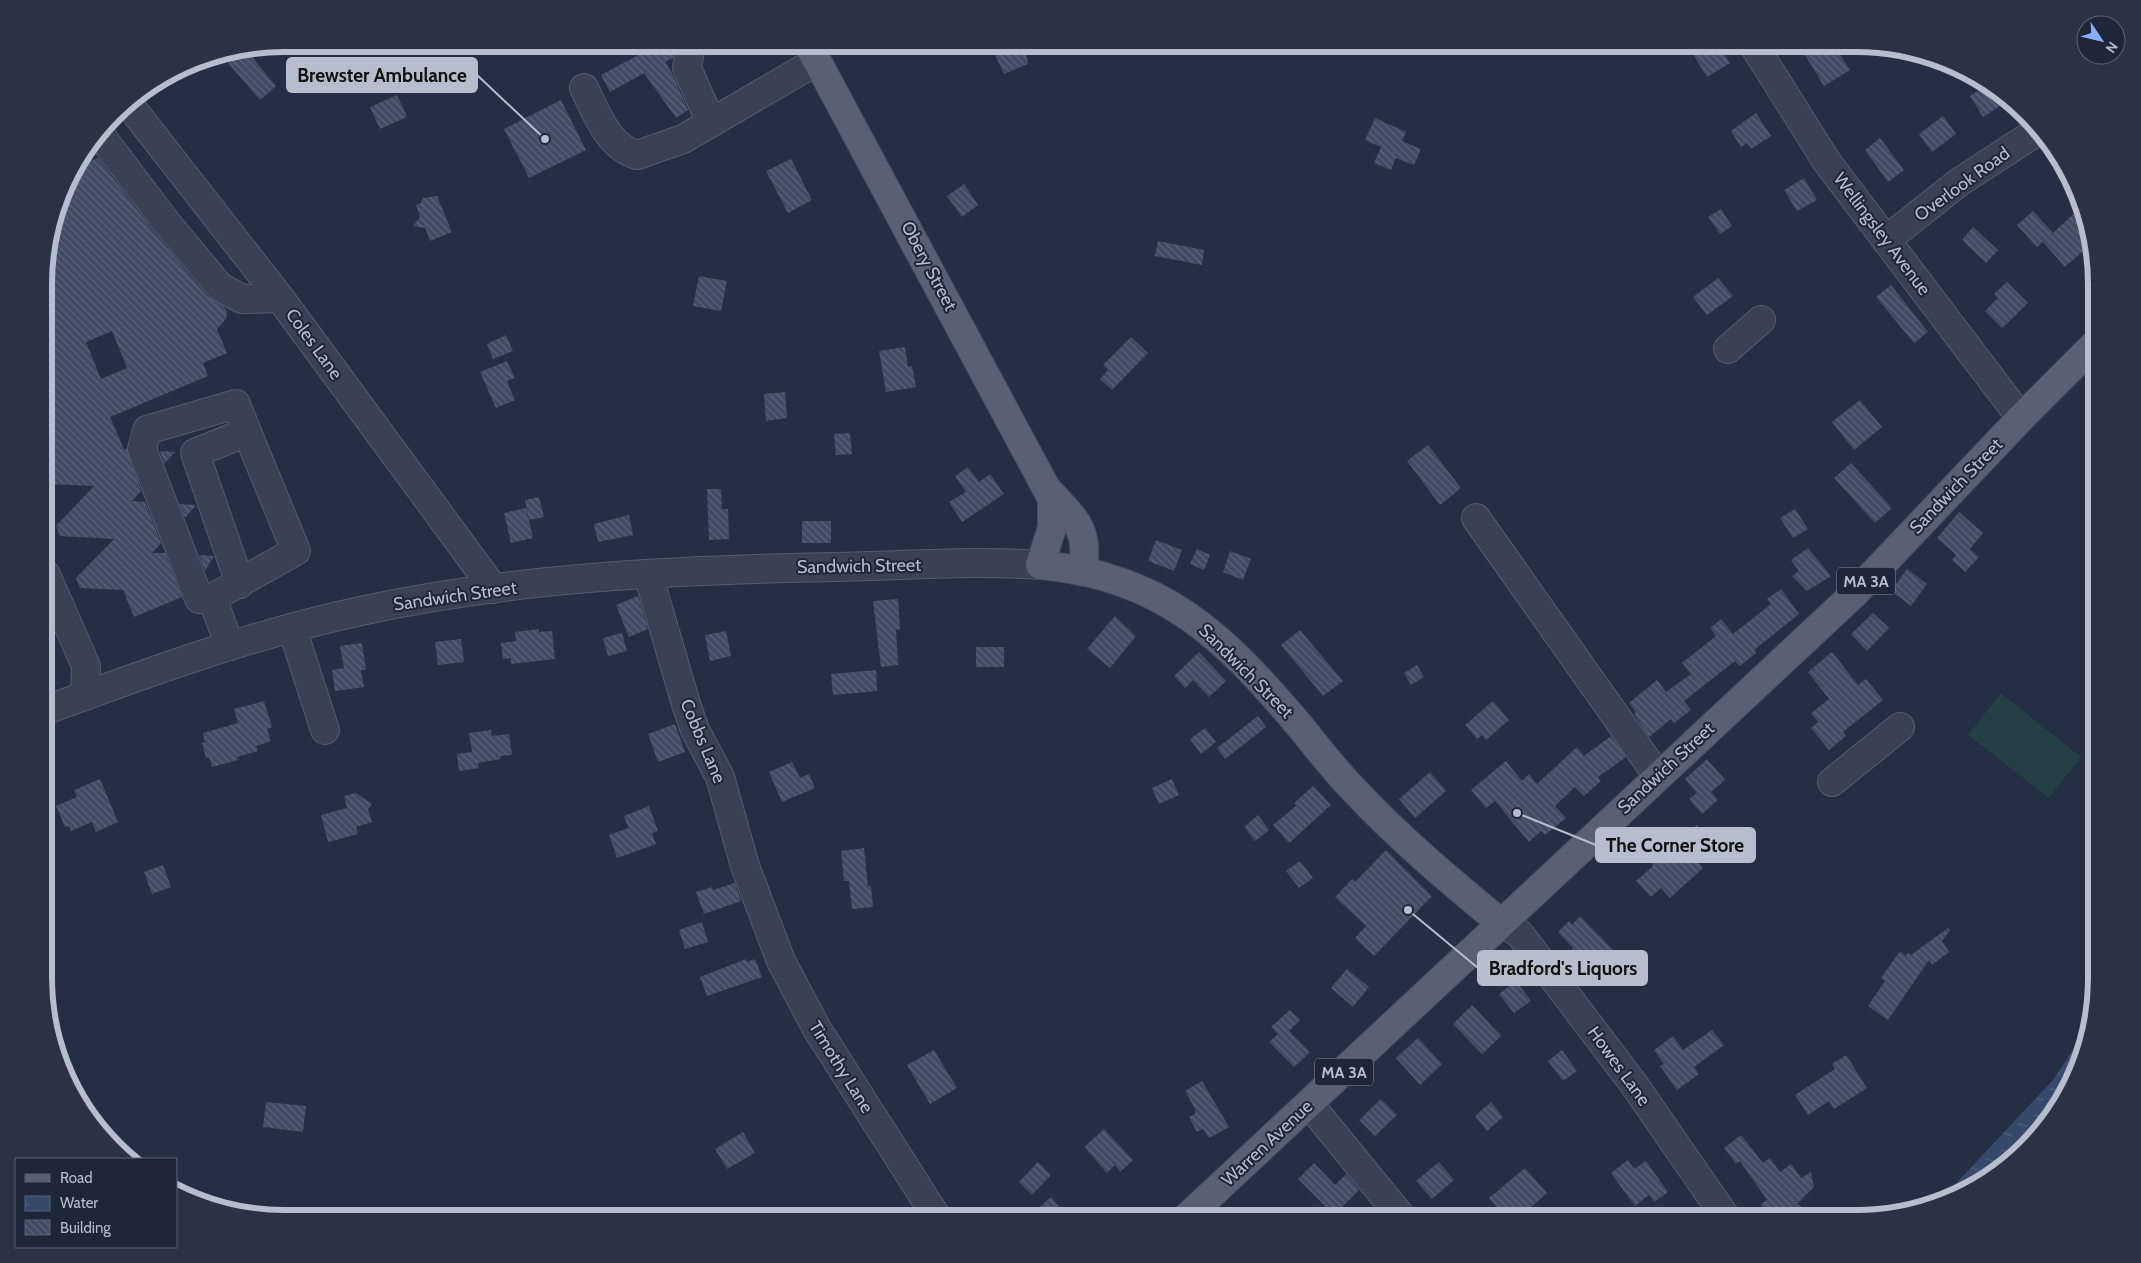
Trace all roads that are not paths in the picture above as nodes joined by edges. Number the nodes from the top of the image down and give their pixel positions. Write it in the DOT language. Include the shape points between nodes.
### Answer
graph roads {
  1 [pos="690,52"];
  2 [pos="1757,52"];
  3 [pos="812,53"];
  4 [pos="584,88"];
  5 [pos="133,108"];
  6 [pos="711,123"];
  7 [pos="2033,134"];
  8 [pos="103,139"];
  9 [pos="1886,240"];
  10 [pos="280,298"];
  11 [pos="1761,320"];
  12 [pos="1728,350"];
  13 [pos="2088,351"];
  14 [pos="2021,418"];
  15 [pos="247,432"];
  16 [pos="1047,489"];
  17 [pos="1476,518"];
  18 [pos="1040,566"];
  19 [pos="1083,572"];
  20 [pos="648,574"];
  21 [pos="240,584"];
  22 [pos="52,589"];
  23 [pos="494,590"];
  24 [pos="212,598"];
  25 [pos="292,628"];
  26 [pos="230,646"];
  27 [pos="85,696"];
  28 [pos="52,708"];
  29 [pos="1900,727"];
  30 [pos="325,730"];
  31 [pos="1658,776"];
  32 [pos="1832,782"];
  33 [pos="759,906"];
  34 [pos="1501,923"];
  35 [pos="1310,1105"];
  36 [pos="932,1210"];
  37 [pos="1195,1210"];
  38 [pos="1396,1210"];
  39 [pos="1721,1210"];
  1 -- 6 [label="street" via="687,68"];
  2 -- 9 [label="street, Wellingsley Avenue" via="1822,155"];
  3 -- 6 [label="street"];
  3 -- 16 [label="main road, Obery Street"];
  4 -- 6 [label="street" via="610,135 629,153 637,155 654,150"];
  5 -- 10 [label="street, Coles Lane"];
  7 -- 9 [label="street, Overlook Road" via="1958,183"];
  8 -- 10 [label="street" via="220,287 242,299"];
  9 -- 14 [label="street, Wellingsley Avenue"];
  10 -- 23 [label="street, Coles Lane"];
  11 -- 12 [label="street"];
  13 -- 14 [label="main road, Sandwich Street / MA 3A"];
  14 -- 31 [label="main road, Sandwich Street / MA 3A" via="1854,594"];
  15 -- 21 [label="street" via="296,551"];
  15 -- 21 [label="street" via="195,453"];
  15 -- 24 [label="street" via="236,404 147,430 142,449 199,599"];
  16 -- 18 [label="main road, Obery Street" via="1052,499 1053,520"];
  16 -- 19 [label="main road, Obery Street" via="1077,523 1085,539"];
  17 -- 31 [label="street"];
  18 -- 19 [label="main road, Sandwich Street"];
  18 -- 20 [label="street, Sandwich Street" via="758,568"];
  19 -- 34 [label="main road, Sandwich Street" via="1154,595 1200,623 1261,683 1378,815 1430,864"];
  20 -- 23 [label="street, Sandwich Street"];
  20 -- 33 [label="street, Cobbs Lane" via="686,704 695,730 720,777 737,844"];
  21 -- 24 [label="street"];
  22 -- 27 [label="street" via="86,666"];
  23 -- 25 [label="street, Sandwich Street" via="384,606"];
  24 -- 26 [label="street"];
  25 -- 26 [label="street, Sandwich Street"];
  25 -- 30 [label="street"];
  26 -- 27 [label="street, Sandwich Street"];
  27 -- 28 [label="street, Sandwich Street"];
  29 -- 32 [label="street"];
  31 -- 34 [label="main road, Sandwich Street / MA 3A"];
  33 -- 36 [label="street, Timothy Lane" via="804,1008"];
  34 -- 35 [label="main road, Warren Avenue / MA 3A"];
  34 -- 39 [label="street, Howes Lane" via="1519,933 1633,1083"];
  35 -- 37 [label="main road, Warren Avenue / MA 3A"];
  35 -- 38 [label="street"];
}
